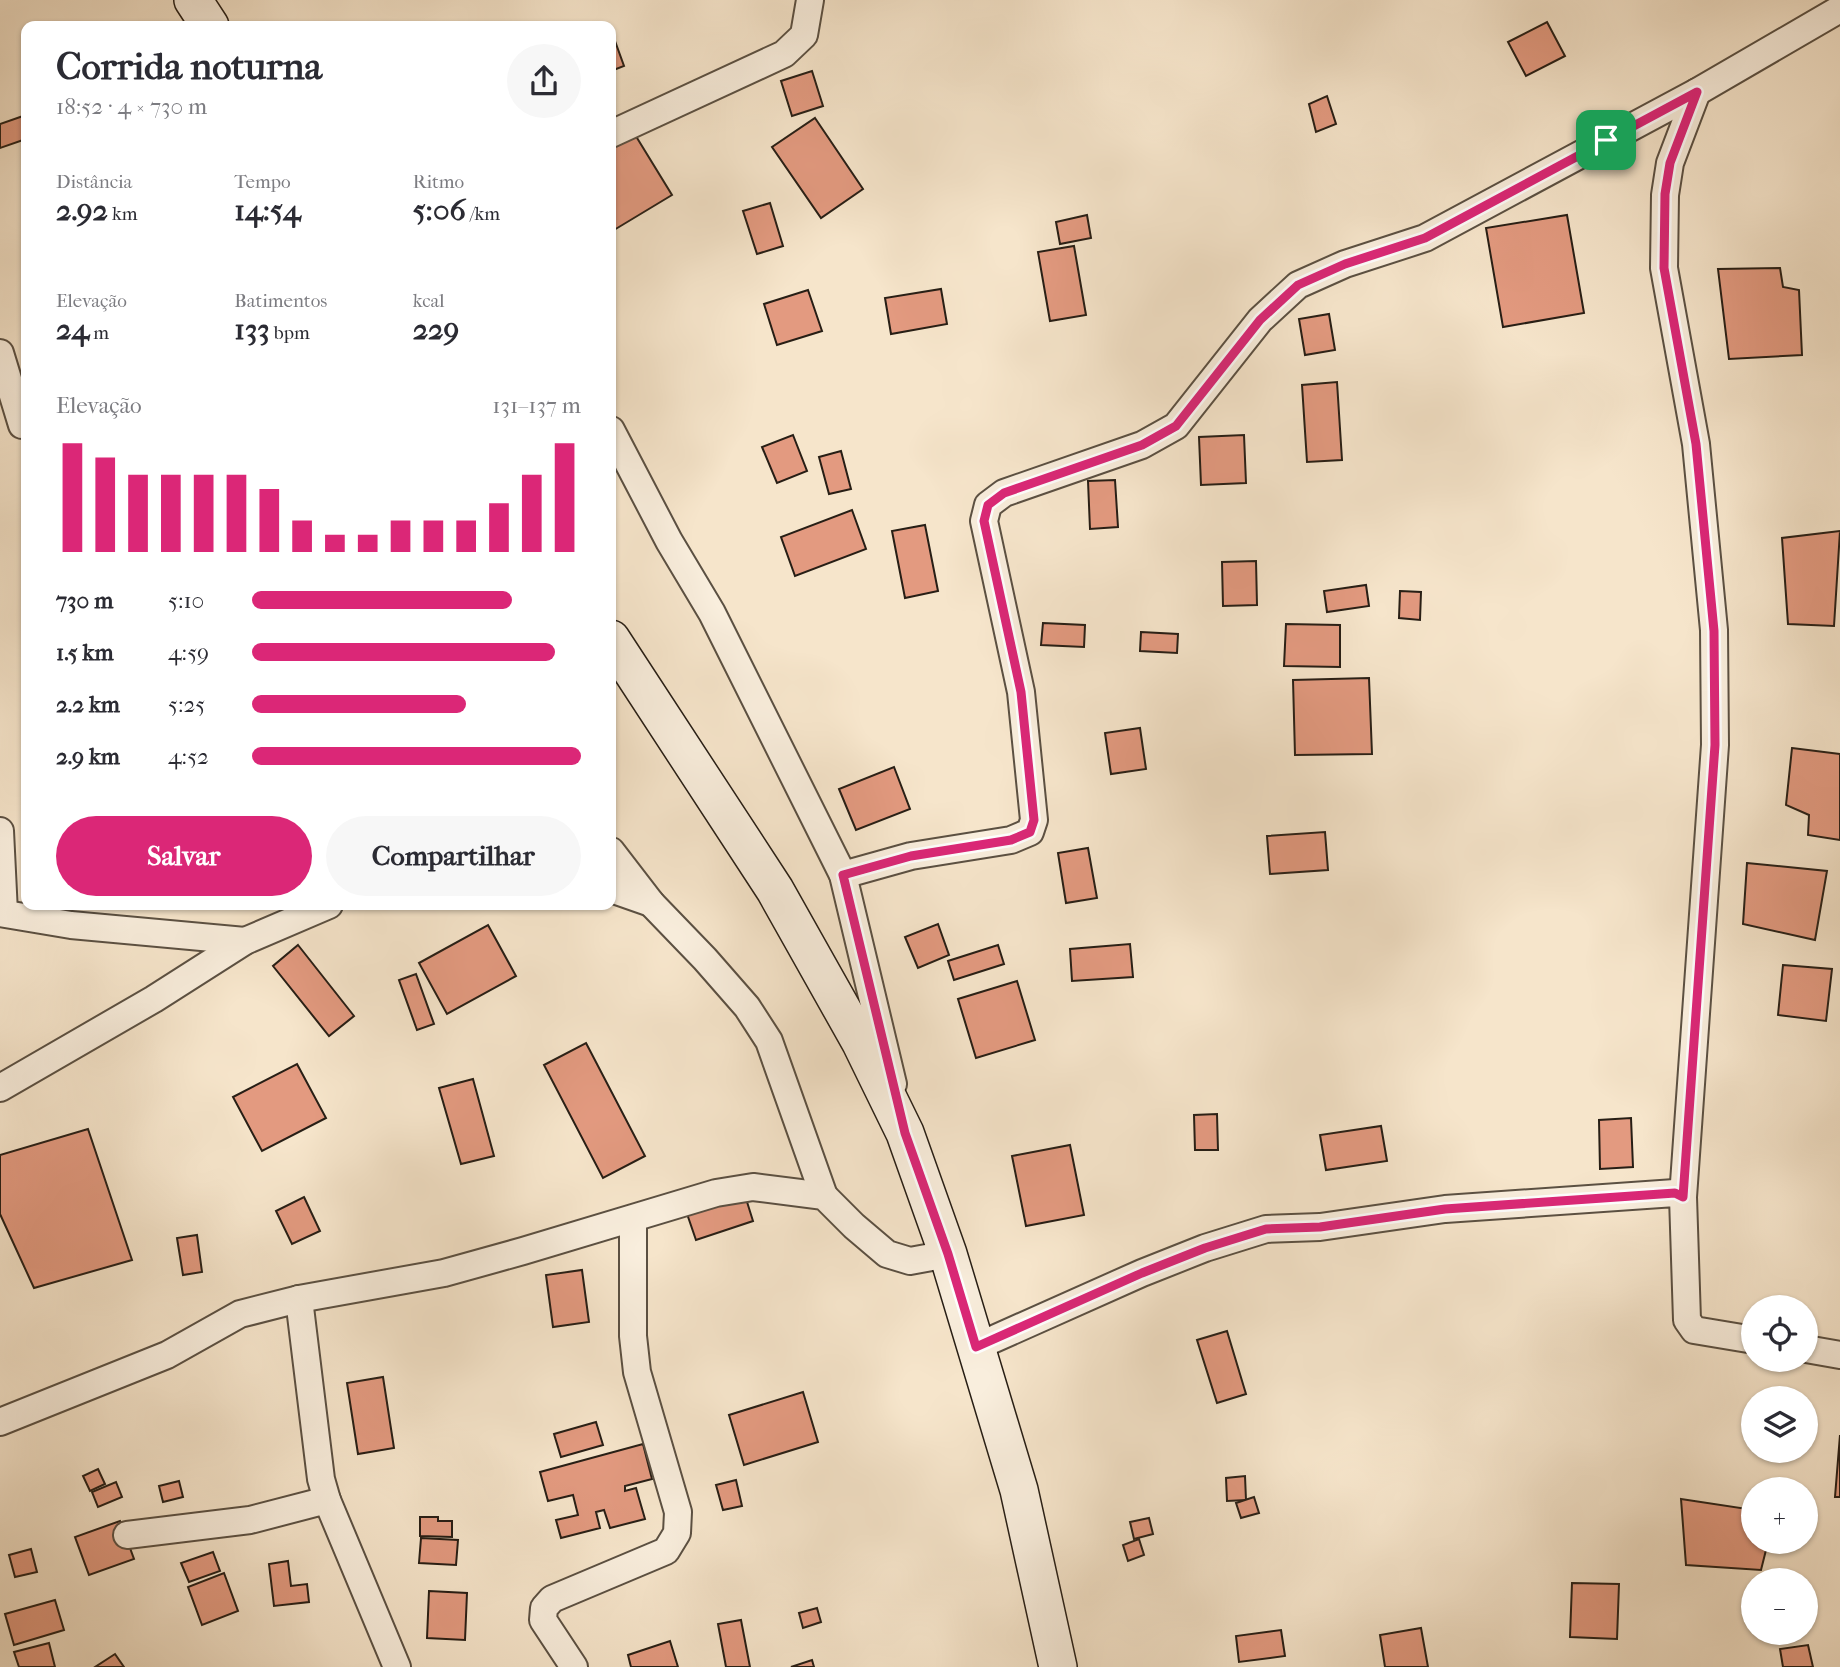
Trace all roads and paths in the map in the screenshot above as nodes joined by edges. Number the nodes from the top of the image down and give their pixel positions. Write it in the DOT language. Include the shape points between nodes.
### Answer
graph roads {
  1 [pos="193,0"];
  2 [pos="810,0"];
  3 [pos="1840,9"];
  4 [pos="208,21"];
  5 [pos="1697,92"];
  6 [pos="616,132"];
  7 [pos="0,353"];
  8 [pos="16,426"];
  9 [pos="616,440"];
  10 [pos="616,647"];
  11 [pos="0,831"];
  12 [pos="616,858"];
  13 [pos="843,875"];
  14 [pos="616,890"];
  15 [pos="651,903"];
  16 [pos="316,910"];
  17 [pos="2,913"];
  18 [pos="245,941"];
  19 [pos="0,1088"];
  20 [pos="905,1133"];
  21 [pos="824,1196"];
  22 [pos="1683,1197"];
  23 [pos="632,1219"];
  24 [pos="948,1254"];
  25 [pos="299,1299"];
  26 [pos="1741,1338"];
  27 [pos="976,1347"];
  28 [pos="1818,1351"];
  29 [pos="1840,1355"];
  30 [pos="0,1422"];
  31 [pos="327,1500"];
  32 [pos="127,1535"];
  33 [pos="396,1667"];
  34 [pos="574,1667"];
  35 [pos="1058,1667"];
  1 -- 4 [label="main road"];
  2 -- 6 [label="street" via="804,35 784,54"];
  3 -- 5 [label="street"];
  5 -- 13 [label="street" via="1425,238 1298,285 1260,320 1176,426 1142,445 1004,493 988,505 984,521 1021,692 1034,820 1030,832 1011,840 911,856"];
  5 -- 22 [label="street" via="1670,163 1664,268 1696,444 1714,631 1715,745"];
  7 -- 8 [label="street"];
  9 -- 13 [label="street" via="712,613"];
  10 -- 20 [label="main road" via="775,890 861,1043"];
  11 -- 17 [label="street"];
  12 -- 15 [label="street"];
  13 -- 20 [label="street"];
  14 -- 15 [label="street"];
  15 -- 21 [label="street" via="747,1007 769,1041"];
  16 -- 18 [label="street"];
  17 -- 18 [label="street" via="72,925"];
  18 -- 19 [label="street"];
  20 -- 24 [label="main road"];
  21 -- 23 [label="street" via="753,1187 716,1193"];
  21 -- 24 [label="street" via="887,1254 910,1261"];
  22 -- 26 [label="street" via="1687,1320 1694,1330"];
  22 -- 27 [label="street" via="1675,1193 1445,1209 1320,1227 1266,1229 1142,1273"];
  23 -- 25 [label="street" via="444,1273"];
  23 -- 34 [label="street" via="637,1372 678,1512 677,1533 666,1551 552,1599 544,1608 543,1620"];
  24 -- 27 [label="main road"];
  25 -- 30 [label="street" via="240,1314 167,1355"];
  25 -- 31 [label="street"];
  27 -- 35 [label="main road" via="1019,1490"];
  28 -- 29 [label="street"];
  31 -- 32 [label="street" via="250,1520"];
  31 -- 33 [label="street"];
}
